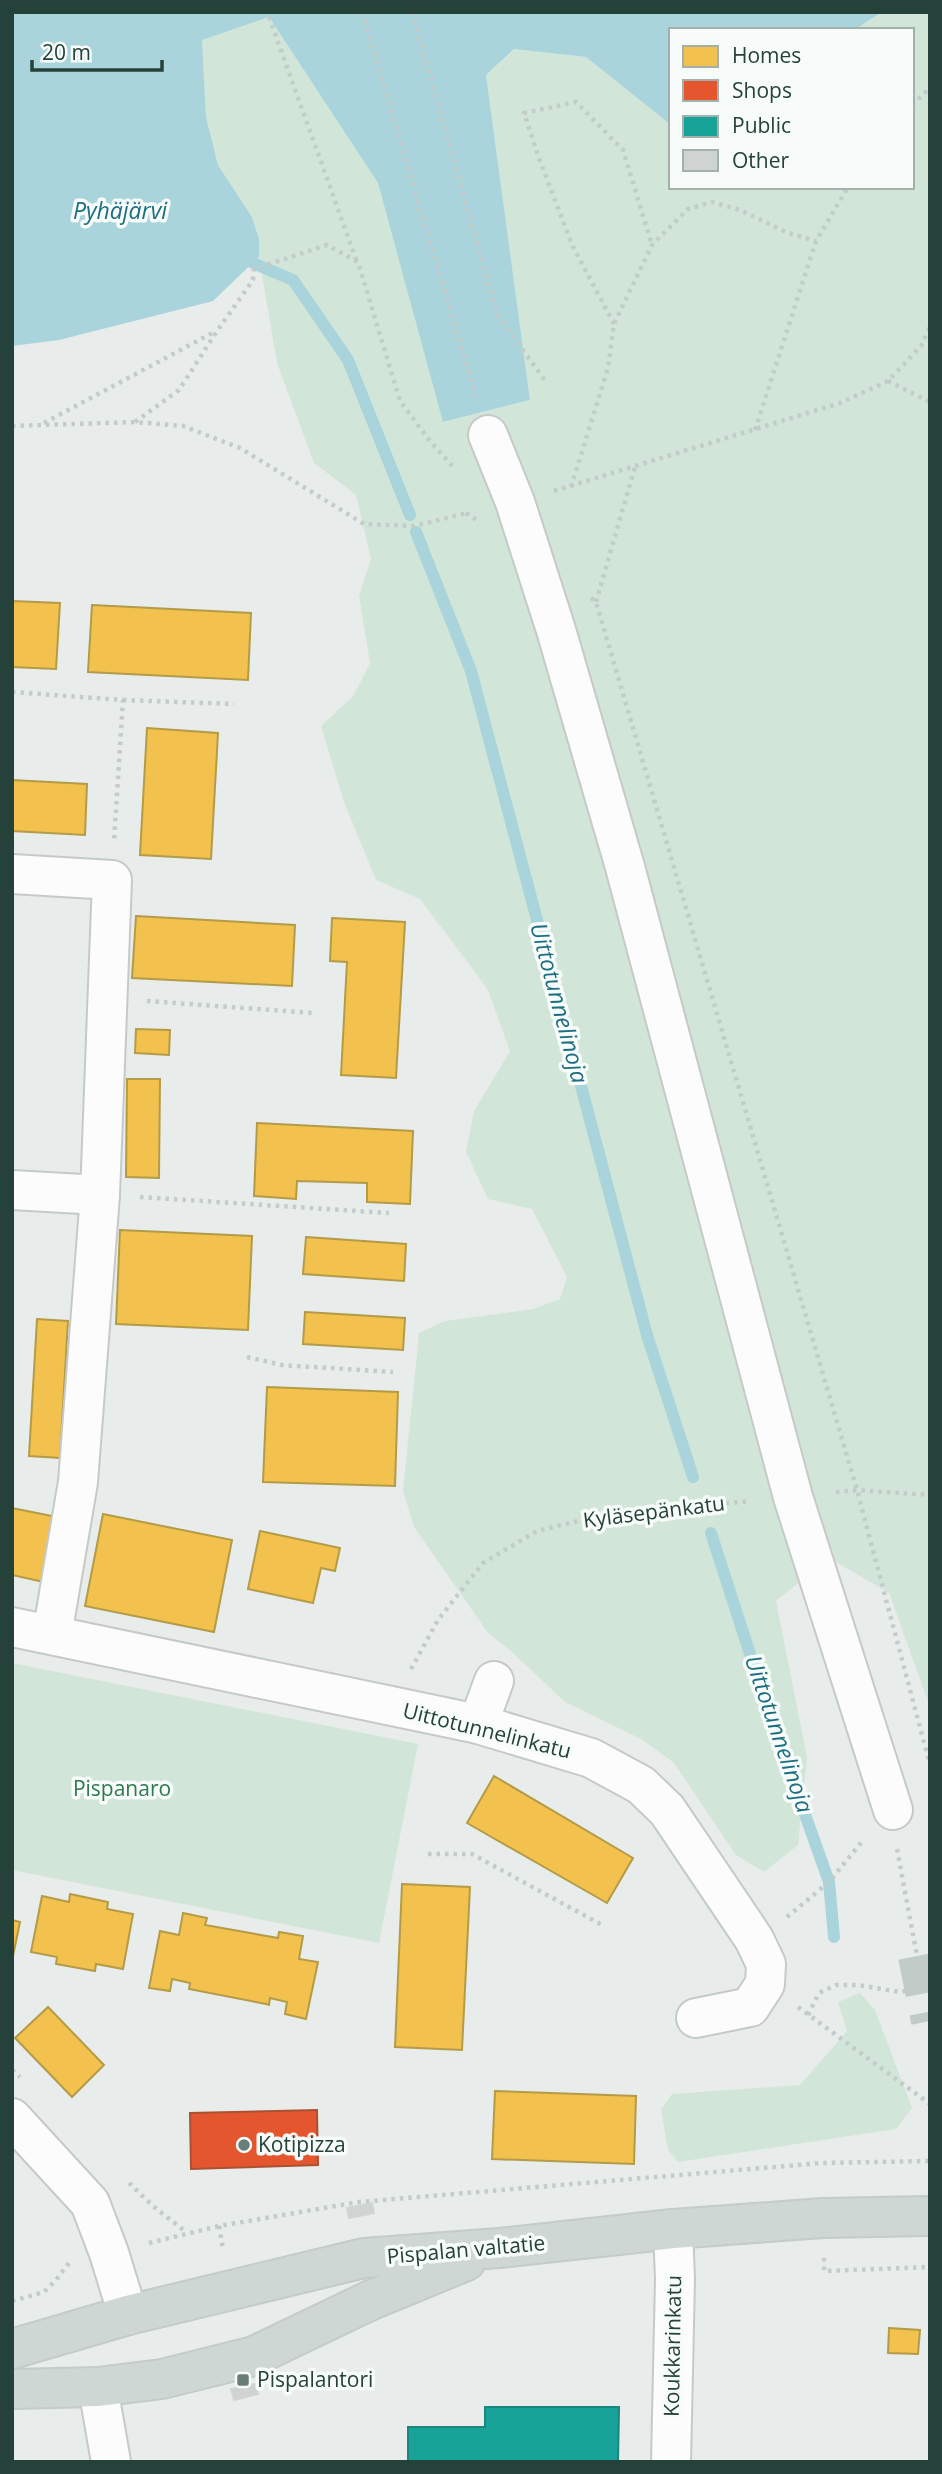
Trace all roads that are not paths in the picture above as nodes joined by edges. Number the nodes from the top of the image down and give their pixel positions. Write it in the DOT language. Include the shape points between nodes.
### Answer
graph roads {
  1 [pos="488,435"];
  2 [pos="12,874"];
  3 [pos="12,1190"];
  4 [pos="100,1195"];
  5 [pos="12,1627"];
  6 [pos="52,1635"];
  7 [pos="494,1681"];
  8 [pos="478,1724"];
  9 [pos="893,1810"];
  10 [pos="696,2018"];
  11 [pos="12,2118"];
  12 [pos="30,2158"];
  13 [pos="930,2216"];
  14 [pos="673,2229"];
  15 [pos="499,2248"];
  16 [pos="128,2315"];
  17 [pos="12,2349"];
  18 [pos="98,2387"];
  19 [pos="12,2389"];
  20 [pos="111,2462"];
  21 [pos="671,2462"];
  1 -- 9 [label="street" via="556,630 625,867 793,1497"];
  2 -- 4 [label="street" via="112,880"];
  3 -- 4 [label="street"];
  4 -- 6 [label="street" via="78,1482"];
  5 -- 6 [label="street, Uittotunnelinkatu"];
  6 -- 8 [label="street, Uittotunnelinkatu"];
  7 -- 8 [label="street"];
  8 -- 10 [label="street, Uittotunnelinkatu" via="591,1758 641,1784 667,1810 754,1939 777,1991 750,2007"];
  11 -- 12 [label="street"];
  12 -- 16 [label="street" via="90,2203"];
  13 -- 14 [label="main road, Pispalan valtatie"];
  14 -- 15 [label="main road, Pispalan valtatie"];
  14 -- 21 [label="street, Koukkarinkatu"];
  15 -- 16 [label="main road, Pispalan valtatie" via="364,2258"];
  15 -- 18 [label="main road" via="369,2301 254,2356 162,2379"];
  16 -- 17 [label="main road, Pispalan valtatie"];
  18 -- 19 [label="main road"];
  18 -- 20 [label="street"];
}
